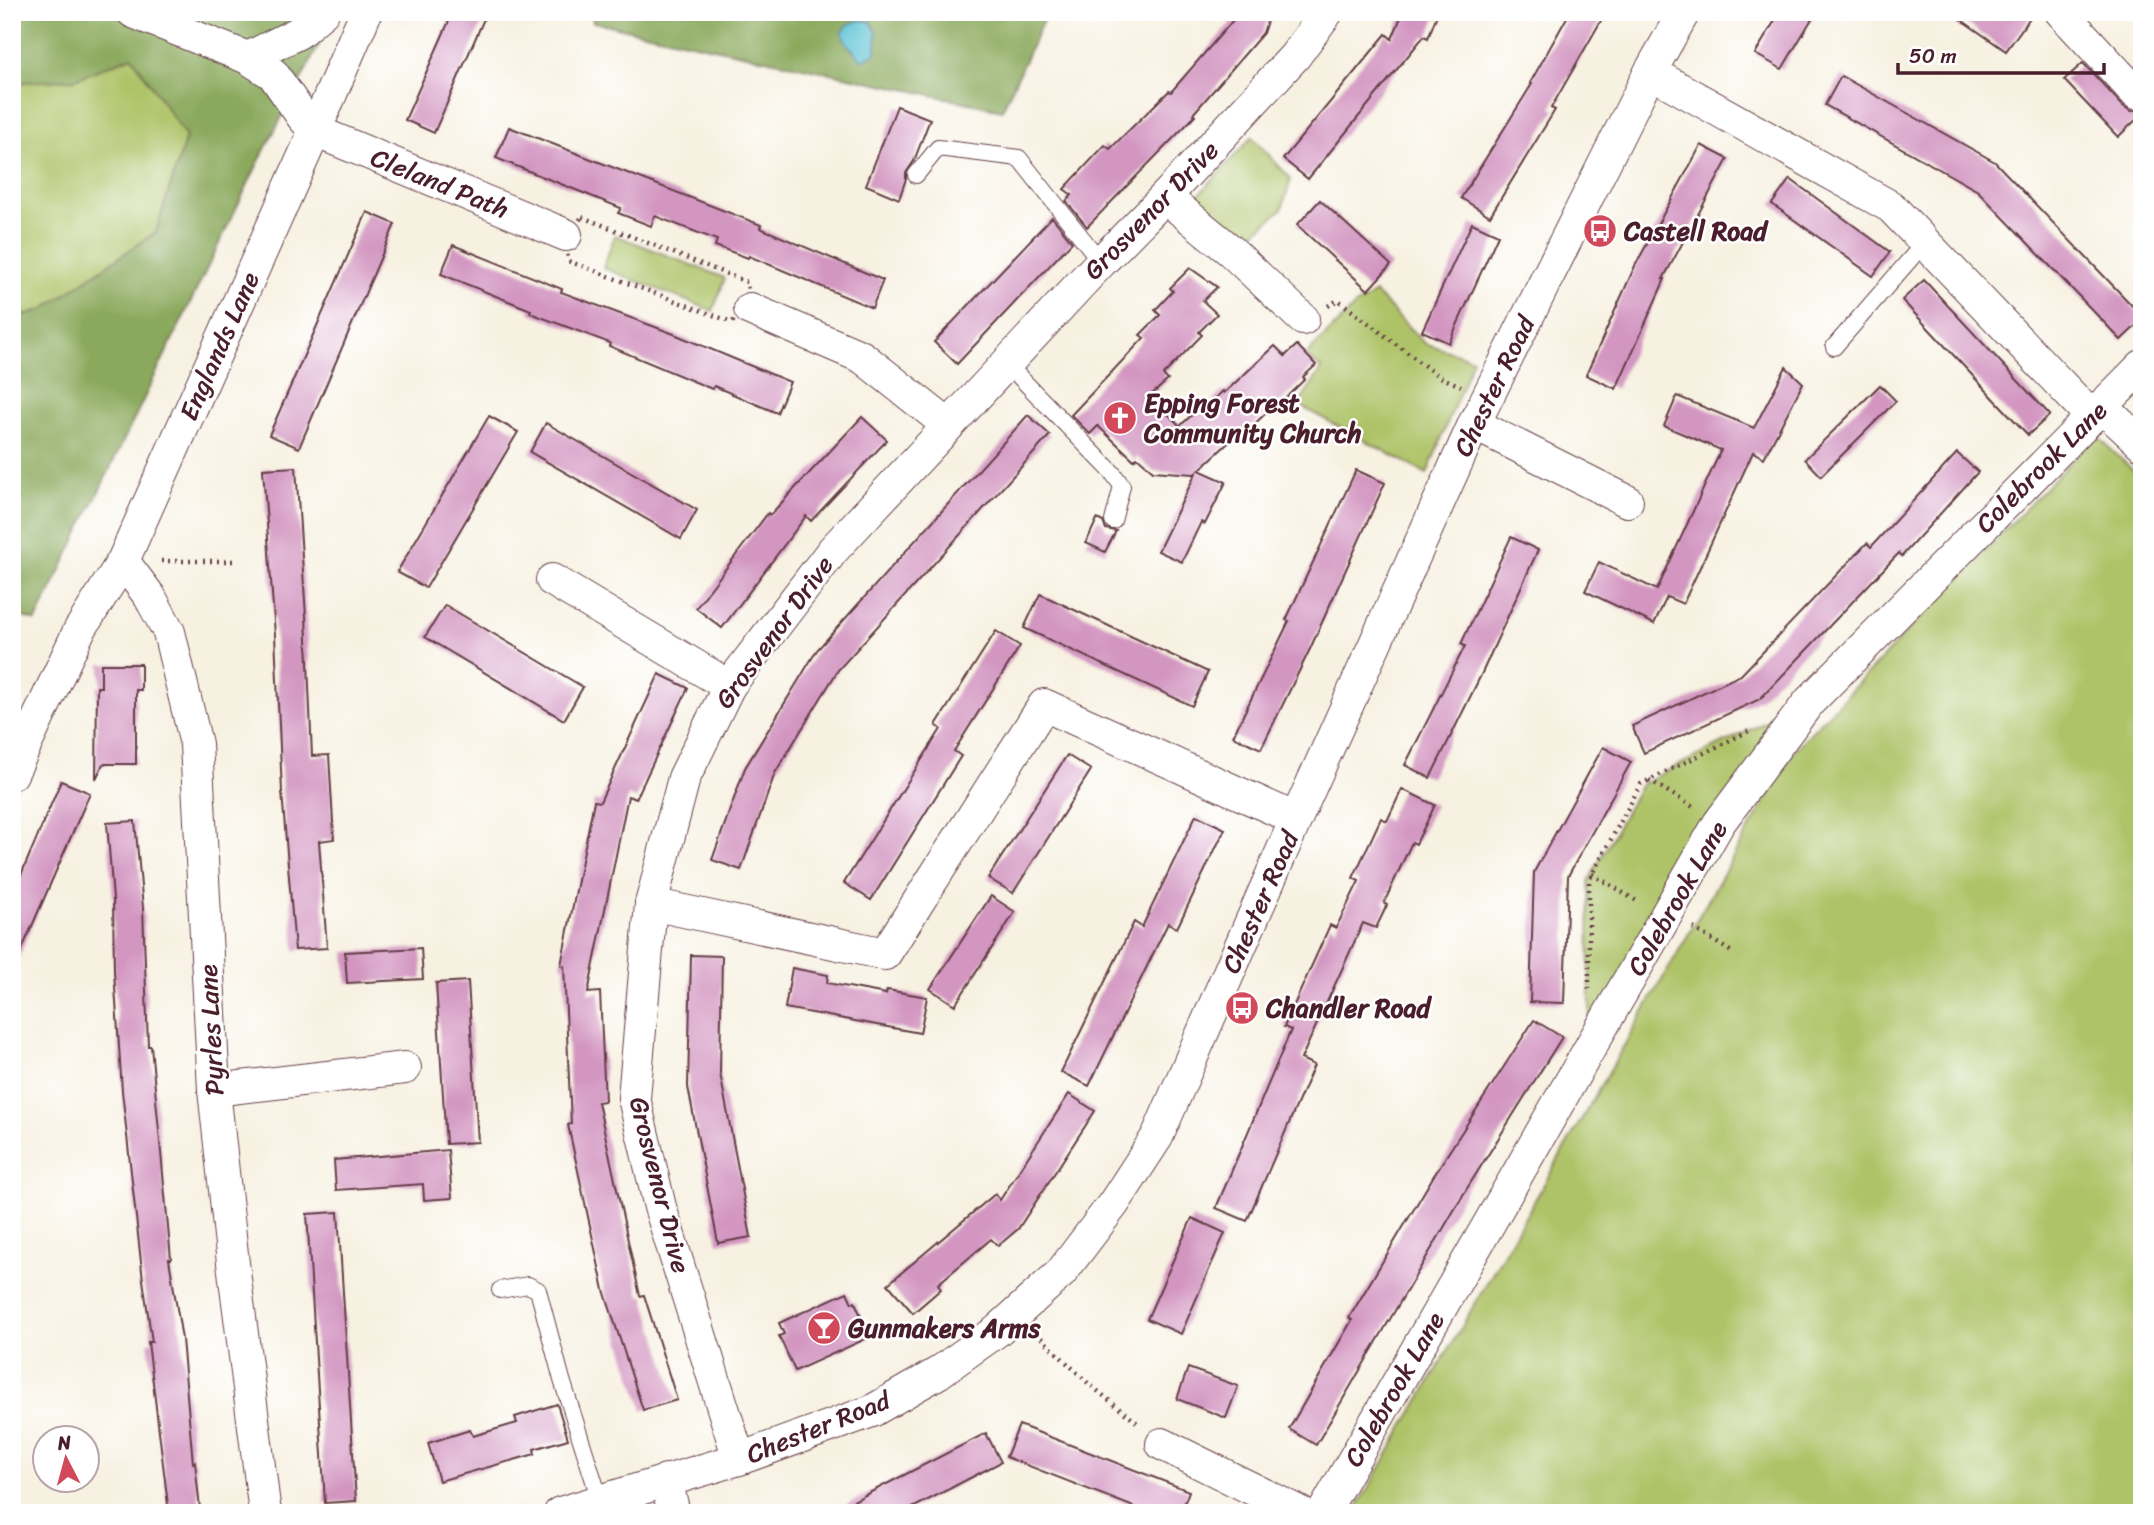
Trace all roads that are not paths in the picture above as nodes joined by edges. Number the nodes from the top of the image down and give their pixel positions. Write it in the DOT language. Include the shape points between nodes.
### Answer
graph roads {
  1 [pos="133,12"];
  2 [pos="323,12"];
  3 [pos="366,12"];
  4 [pos="1327,12"];
  5 [pos="1684,12"];
  6 [pos="2061,12"];
  7 [pos="248,58"];
  8 [pos="1650,72"];
  9 [pos="2136,93"];
  10 [pos="315,131"];
  11 [pos="916,175"];
  12 [pos="1166,197"];
  13 [pos="566,234"];
  14 [pos="1925,243"];
  15 [pos="1101,262"];
  16 [pos="750,309"];
  17 [pos="1303,319"];
  18 [pos="1834,347"];
  19 [pos="1007,363"];
  20 [pos="2142,366"];
  21 [pos="1481,411"];
  22 [pos="2096,411"];
  23 [pos="948,425"];
  24 [pos="2142,444"];
  25 [pos="1627,501"];
  26 [pos="1113,521"];
  27 [pos="122,561"];
  28 [pos="552,580"];
  29 [pos="729,687"];
  30 [pos="12,774"];
  31 [pos="1296,819"];
  32 [pos="650,904"];
  33 [pos="405,1068"];
  34 [pos="214,1090"];
  35 [pos="500,1290"];
  36 [pos="1151,1435"];
  37 [pos="739,1459"];
  38 [pos="666,1480"];
  39 [pos="600,1500"];
  40 [pos="265,1513"];
  41 [pos="561,1513"];
  42 [pos="674,1513"];
  43 [pos="1301,1513"];
  44 [pos="1323,1513"];
  1 -- 7 [label="street"];
  2 -- 7 [label="street" via="298,33"];
  3 -- 10 [label="street, Englands Lane"];
  4 -- 12 [label="street, Grosvenor Drive" via="1295,56"];
  5 -- 8 [label="street, Chester Road"];
  6 -- 9 [label="street"];
  7 -- 10 [label="street" via="273,74"];
  8 -- 14 [label="street" via="1891,207"];
  8 -- 21 [label="street, Chester Road"];
  10 -- 13 [label="street, Cleland Path"];
  10 -- 27 [label="street, Englands Lane"];
  11 -- 15 [label="lane" via="938,148 1019,158"];
  12 -- 15 [label="street, Grosvenor Drive"];
  12 -- 17 [label="street"];
  14 -- 18 [label="lane"];
  14 -- 22 [label="street"];
  15 -- 19 [label="street, Grosvenor Drive"];
  16 -- 23 [label="street" via="862,357"];
  19 -- 23 [label="street, Grosvenor Drive"];
  19 -- 26 [label="lane" via="1122,486"];
  20 -- 22 [label="street, Colebrook Lane"];
  21 -- 25 [label="street"];
  21 -- 31 [label="street, Chester Road"];
  22 -- 24 [label="street"];
  22 -- 44 [label="street, Colebrook Lane" via="1809,702 1720,823"];
  23 -- 29 [label="street, Grosvenor Drive" via="833,550"];
  27 -- 30 [label="street, Englands Lane" via="79,631"];
  27 -- 34 [label="street, Pyrles Lane" via="169,632 196,744"];
  28 -- 29 [label="street"];
  29 -- 32 [label="street, Grosvenor Drive" via="684,778"];
  31 -- 32 [label="street" via="1045,705 885,954"];
  31 -- 37 [label="street, Chester Road" via="1157,1137 1061,1273 997,1331 938,1373 872,1411"];
  32 -- 37 [label="street, Grosvenor Drive" via="634,1098 660,1207"];
  33 -- 34 [label="street"];
  34 -- 40 [label="street, Pyrles Lane"];
  35 -- 39 [label="lane" via="528,1285 538,1290"];
  36 -- 43 [label="street"];
  37 -- 38 [label="street, Chester Road"];
  38 -- 39 [label="street, Chester Road"];
  38 -- 42 [label="street"];
  39 -- 41 [label="street, Chester Road"];
}
